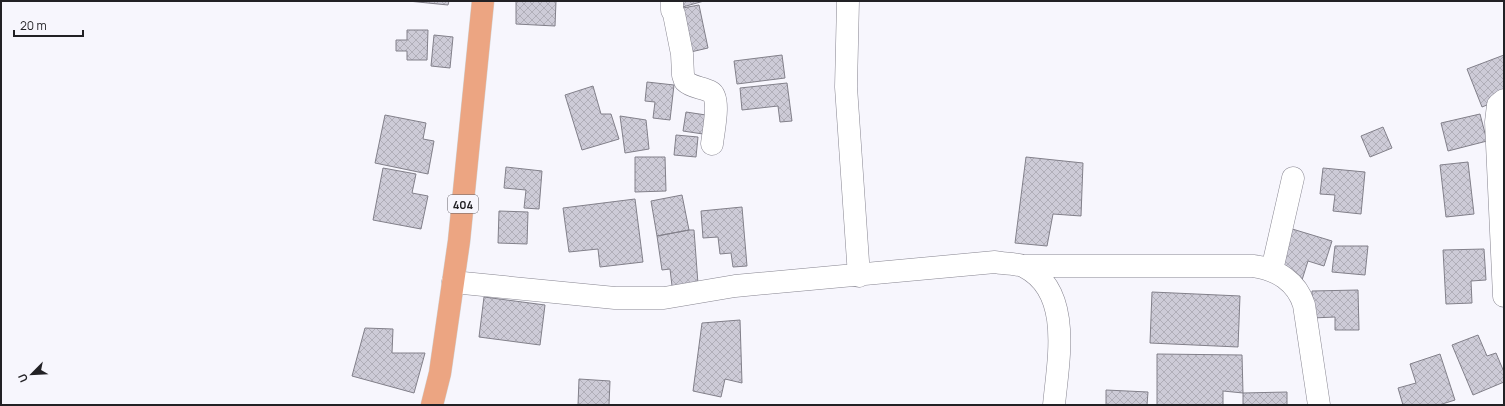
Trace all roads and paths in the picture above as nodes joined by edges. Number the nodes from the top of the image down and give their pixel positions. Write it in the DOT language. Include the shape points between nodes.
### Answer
graph roads {
  1 [pos="483,1"];
  2 [pos="672,1"];
  3 [pos="848,1"];
  4 [pos="1504,100"];
  5 [pos="712,144"];
  6 [pos="1293,178"];
  7 [pos="1024,266"];
  8 [pos="1272,270"];
  9 [pos="859,276"];
  10 [pos="453,282"];
  11 [pos="1504,296"];
  12 [pos="432,405"];
  13 [pos="1054,405"];
  14 [pos="1319,405"];
  1 -- 10 [label="main road, 404"];
  2 -- 5 [label="street" via="685,81 711,92 716,99"];
  3 -- 9 [label="street" via="846,87"];
  4 -- 11 [label="street" via="1498,105 1496,122"];
  6 -- 8 [label="street"];
  7 -- 8 [label="street" via="1253,266"];
  7 -- 9 [label="street" via="995,262"];
  7 -- 13 [label="street" via="1048,288 1059,317"];
  8 -- 14 [label="street" via="1292,283 1301,295"];
  9 -- 10 [label="street" via="735,286 664,298 615,298"];
  10 -- 12 [label="main road, 404" via="440,373"];
}
